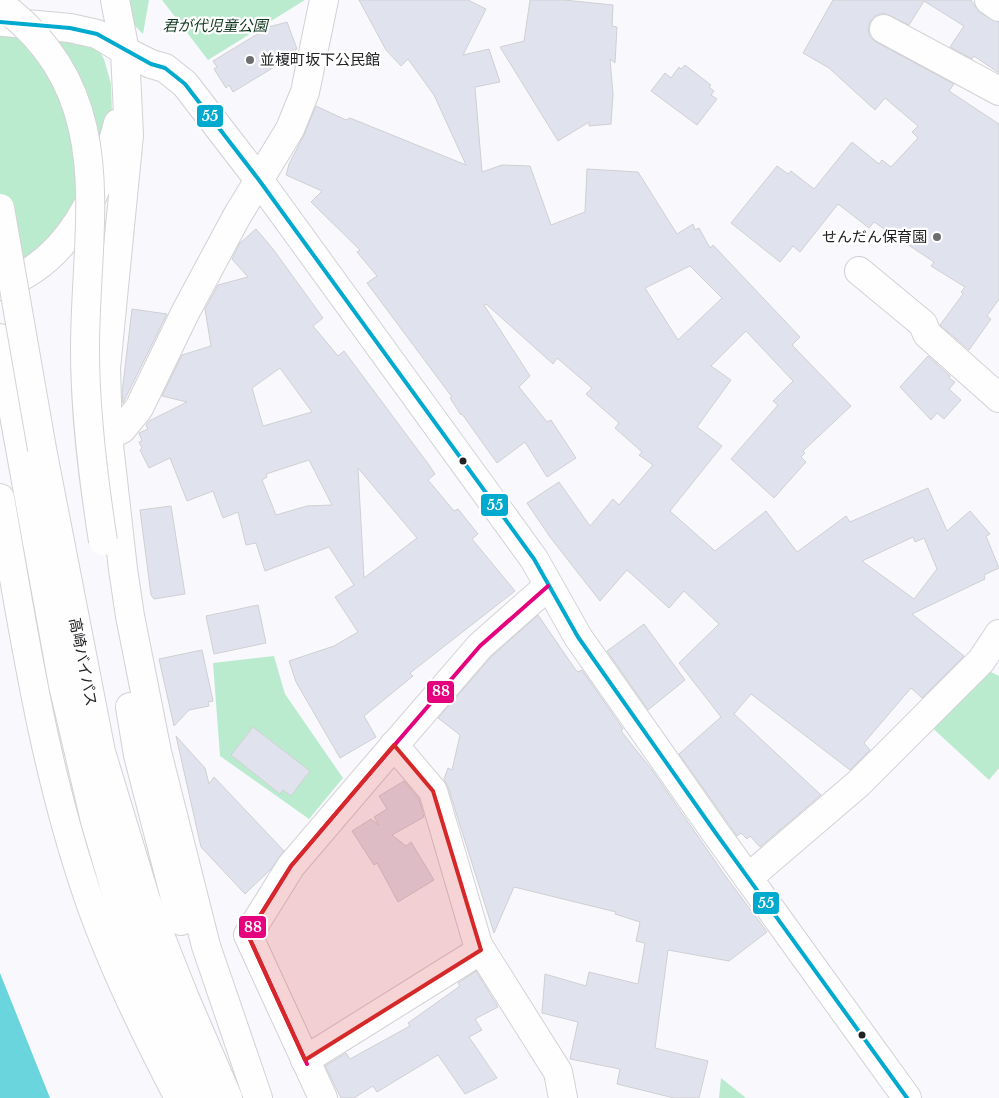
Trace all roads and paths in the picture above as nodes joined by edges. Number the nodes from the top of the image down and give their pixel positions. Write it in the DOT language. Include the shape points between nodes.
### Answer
graph roads {
  1 [pos="115,0"];
  2 [pos="324,0"];
  3 [pos="989,0"];
  4 [pos="0,4"];
  5 [pos="999,7"];
  6 [pos="0,22"];
  7 [pos="884,29"];
  8 [pos="125,51"];
  9 [pos="127,88"];
  10 [pos="999,91"];
  11 [pos="259,180"];
  12 [pos="0,208"];
  13 [pos="859,271"];
  14 [pos="0,286"];
  15 [pos="0,338"];
  16 [pos="999,398"];
  17 [pos="108,436"];
  18 [pos="31,452"];
  19 [pos="0,498"];
  20 [pos="548,586"];
  21 [pos="999,634"];
  22 [pos="990,666"];
  23 [pos="394,745"];
  24 [pos="748,878"];
  25 [pos="482,950"];
  26 [pos="305,1060"];
  27 [pos="554,1094"];
  28 [pos="179,1098"];
  29 [pos="203,1098"];
  30 [pos="228,1098"];
  31 [pos="256,1098"];
  32 [pos="323,1098"];
  33 [pos="907,1098"];
  1 -- 8 [label="main road"];
  2 -- 11 [label="main road" via="305,92 290,129"];
  3 -- 5 [label="main road"];
  4 -- 31 [label="main road, bridge" via="30,30 62,74 86,140 92,201 85,380 90,457 113,615 138,755 159,845 191,956"];
  6 -- 8 [label="main road" via="70,28 96,34"];
  7 -- 10 [label="main road"];
  8 -- 9 [label="main road"];
  8 -- 11 [label="main road" via="165,68 186,84"];
  9 -- 14 [label="main road" via="106,166 73,230 56,252 36,269 19,280"];
  9 -- 17 [label="main road" via="126,182 106,368"];
  11 -- 17 [label="main road" via="186,311 139,408 122,429"];
  11 -- 20 [label="main road" via="534,560"];
  12 -- 18 [label="main road, 高崎バイパス, bridge"];
  13 -- 16 [label="main road" via="922,324 927,334"];
  15 -- 18 [label="main road, 高崎バイパス"];
  17 -- 31 [label="main road" via="130,616 157,752 206,946"];
  18 -- 29 [label="main road, 高崎バイパス" via="63,685 95,821 118,899 146,971"];
  18 -- 30 [label="main road, 高崎バイパス" via="104,761 146,900"];
  19 -- 28 [label="main road" via="44,741 65,824 90,903 121,978"];
  20 -- 23 [label="main road" via="480,646"];
  20 -- 24 [label="main road" via="565,616"];
  21 -- 22 [label="main road"];
  22 -- 24 [label="main road"];
  23 -- 25 [label="main road" via="433,791"];
  23 -- 26 [label="main road" via="291,866 248,936"];
  24 -- 33 [label="main road"];
  25 -- 26 [label="main road"];
  25 -- 27 [label="main road" via="558,1072"];
  26 -- 32 [label="main road"];
}
